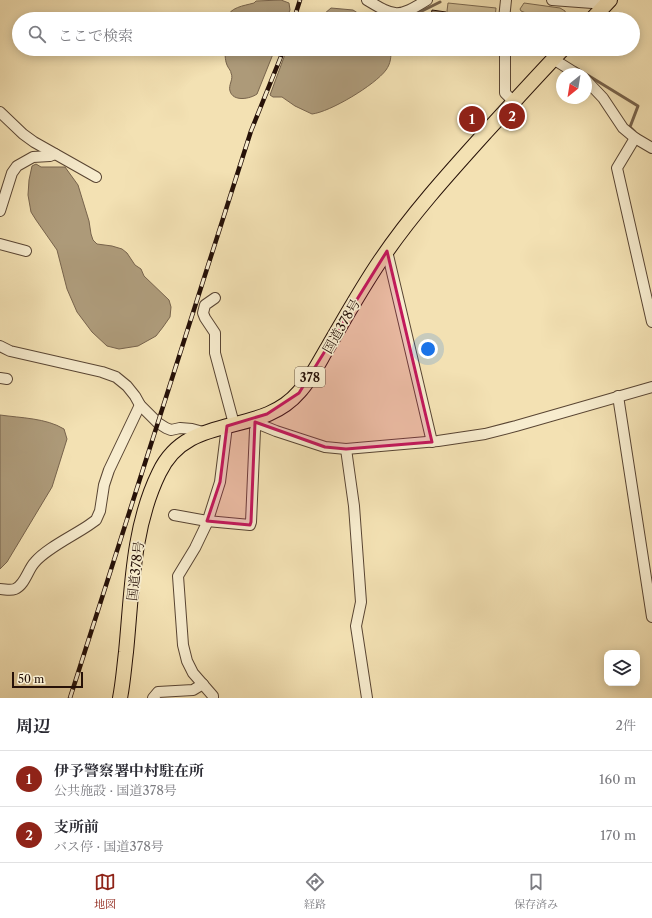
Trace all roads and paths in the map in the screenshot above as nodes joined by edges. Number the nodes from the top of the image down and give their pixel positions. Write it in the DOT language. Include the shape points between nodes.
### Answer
graph roads {
  1 [pos="367,0"];
  2 [pos="426,0"];
  3 [pos="506,0"];
  4 [pos="552,0"];
  5 [pos="607,1"];
  6 [pos="388,12"];
  7 [pos="406,12"];
  8 [pos="505,12"];
  9 [pos="598,12"];
  10 [pos="505,56"];
  11 [pos="556,56"];
  12 [pos="560,56"];
  13 [pos="572,68"];
  14 [pos="592,86"];
  15 [pos="514,102"];
  16 [pos="0,112"];
  17 [pos="635,138"];
  18 [pos="652,148"];
  19 [pos="55,154"];
  20 [pos="96,177"];
  21 [pos="0,211"];
  22 [pos="0,244"];
  23 [pos="26,251"];
  24 [pos="387,251"];
  25 [pos="215,298"];
  26 [pos="652,322"];
  27 [pos="0,346"];
  28 [pos="652,387"];
  29 [pos="618,396"];
  30 [pos="140,405"];
  31 [pos="253,422"];
  32 [pos="231,425"];
  33 [pos="203,432"];
  34 [pos="432,442"];
  35 [pos="346,449"];
  36 [pos="174,515"];
  37 [pos="207,521"];
  38 [pos="0,589"];
  39 [pos="652,617"];
  40 [pos="203,684"];
  41 [pos="120,698"];
  42 [pos="153,698"];
  43 [pos="213,698"];
  44 [pos="367,698"];
  1 -- 6 [label="street"];
  2 -- 7 [label="street"];
  3 -- 8 [label="street"];
  4 -- 5 [label="street"];
  5 -- 9 [label="highway"];
  10 -- 15 [label="street" via="505,93"];
  11 -- 15 [label="highway, 国道378号 / 378"];
  12 -- 13 [label="street"];
  14 -- 17 [label="street" via="623,128"];
  15 -- 24 [label="highway, 国道378号 / 378" via="421,206"];
  16 -- 19 [label="street" via="22,134"];
  17 -- 18 [label="street"];
  17 -- 26 [label="street" via="617,168"];
  19 -- 20 [label="street"];
  19 -- 21 [label="street" via="33,157 16,166"];
  22 -- 23 [label="street"];
  24 -- 31 [label="highway, 国道378号 / 378" via="299,393"];
  24 -- 34 [label="street"];
  25 -- 32 [label="street" via="205,305 203,313 215,332 215,353"];
  27 -- 30 [label="street" via="10,351 116,377 135,396"];
  28 -- 29 [label="street"];
  29 -- 34 [label="street" via="497,431"];
  29 -- 39 [label="street"];
  30 -- 33 [label="street" via="166,428"];
  30 -- 38 [label="street" via="109,470 96,520 40,556 16,589"];
  31 -- 32 [label="highway, 国道378号 / 378"];
  31 -- 35 [label="street" via="325,447"];
  31 -- 37 [label="street" via="255,430 252,522 250,525"];
  32 -- 33 [label="highway, 国道378号 / 378"];
  32 -- 37 [label="street" via="220,482"];
  33 -- 41 [label="highway, 国道378号 / 378" via="177,447 168,457 159,471 144,514 137,541"];
  34 -- 35 [label="street"];
  35 -- 44 [label="street" via="354,506 361,602 356,626"];
  36 -- 37 [label="street"];
  37 -- 40 [label="street" via="178,576 183,645 193,673"];
  40 -- 42 [label="street" via="193,690 158,692"];
  40 -- 43 [label="street"];
}
